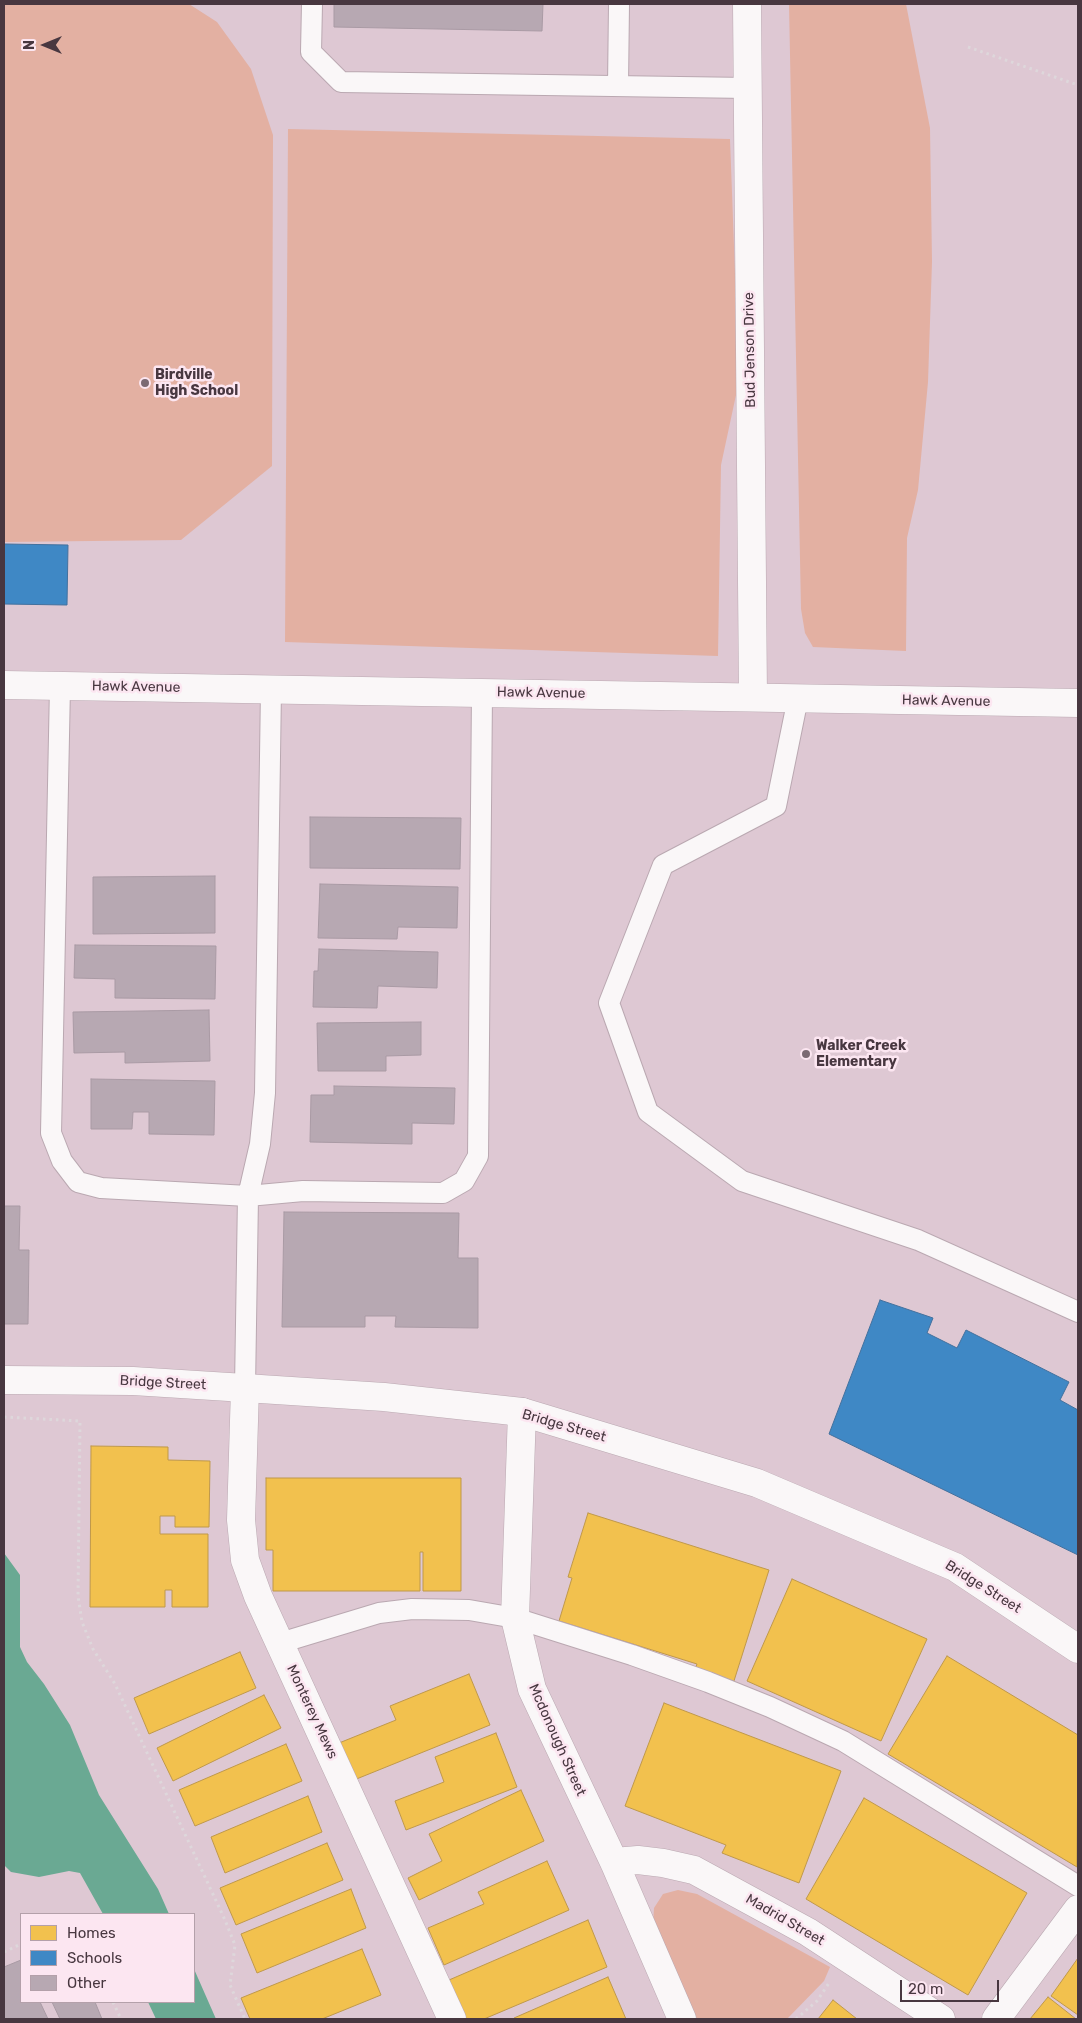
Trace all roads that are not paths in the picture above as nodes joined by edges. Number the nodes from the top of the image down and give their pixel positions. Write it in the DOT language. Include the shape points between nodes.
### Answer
graph roads {
  1 [pos="312,4"];
  2 [pos="619,4"];
  3 [pos="747,4"];
  4 [pos="618,86"];
  5 [pos="748,88"];
  6 [pos="4,685"];
  7 [pos="60,686"];
  8 [pos="271,689"];
  9 [pos="482,692"];
  10 [pos="753,697"];
  11 [pos="798,698"];
  12 [pos="1078,703"];
  13 [pos="248,1196"];
  14 [pos="1078,1312"];
  15 [pos="4,1380"];
  16 [pos="245,1388"];
  17 [pos="522,1412"];
  18 [pos="515,1618"];
  19 [pos="280,1643"];
  20 [pos="1078,1649"];
  21 [pos="614,1862"];
  22 [pos="1078,1886"];
  23 [pos="1078,1909"];
  24 [pos="452,2019"];
  25 [pos="682,2019"];
  26 [pos="940,2019"];
  27 [pos="996,2019"];
  1 -- 4 [label="lane" via="311,52 341,82"];
  2 -- 4 [label="lane"];
  3 -- 5 [label="street, Bud Jenson Drive"];
  4 -- 5 [label="lane"];
  5 -- 10 [label="street, Bud Jenson Drive"];
  6 -- 7 [label="street, Hawk Avenue"];
  7 -- 8 [label="street, Hawk Avenue"];
  7 -- 13 [label="lane" via="51,1133 62,1161 78,1182 101,1188"];
  8 -- 9 [label="street, Hawk Avenue"];
  8 -- 13 [label="lane" via="265,1093 260,1144"];
  9 -- 10 [label="street, Hawk Avenue"];
  9 -- 13 [label="lane" via="478,1156 464,1181 443,1193 303,1191"];
  10 -- 11 [label="street, Hawk Avenue"];
  11 -- 12 [label="street, Hawk Avenue"];
  11 -- 14 [label="lane" via="776,806 663,865 609,1003 648,1112 742,1181 918,1240"];
  13 -- 16 [label="lane"];
  15 -- 16 [label="street, Bridge Street" via="133,1381"];
  16 -- 17 [label="street, Bridge Street" via="384,1397"];
  16 -- 19 [label="street, Monterey Mews" via="241,1520 245,1560"];
  17 -- 18 [label="street, Mcdonough Street"];
  17 -- 20 [label="street, Bridge Street" via="757,1483 955,1567"];
  18 -- 19 [label="lane" via="469,1610 396,1611 344,1622"];
  18 -- 21 [label="street, Mcdonough Street" via="532,1689"];
  18 -- 22 [label="lane" via="708,1682 843,1741"];
  19 -- 24 [label="street, Monterey Mews"];
  21 -- 25 [label="street, Mcdonough Street"];
  21 -- 26 [label="street, Madrid Street" via="638,1860 694,1870 808,1932"];
  23 -- 27 [label="street"];
}
